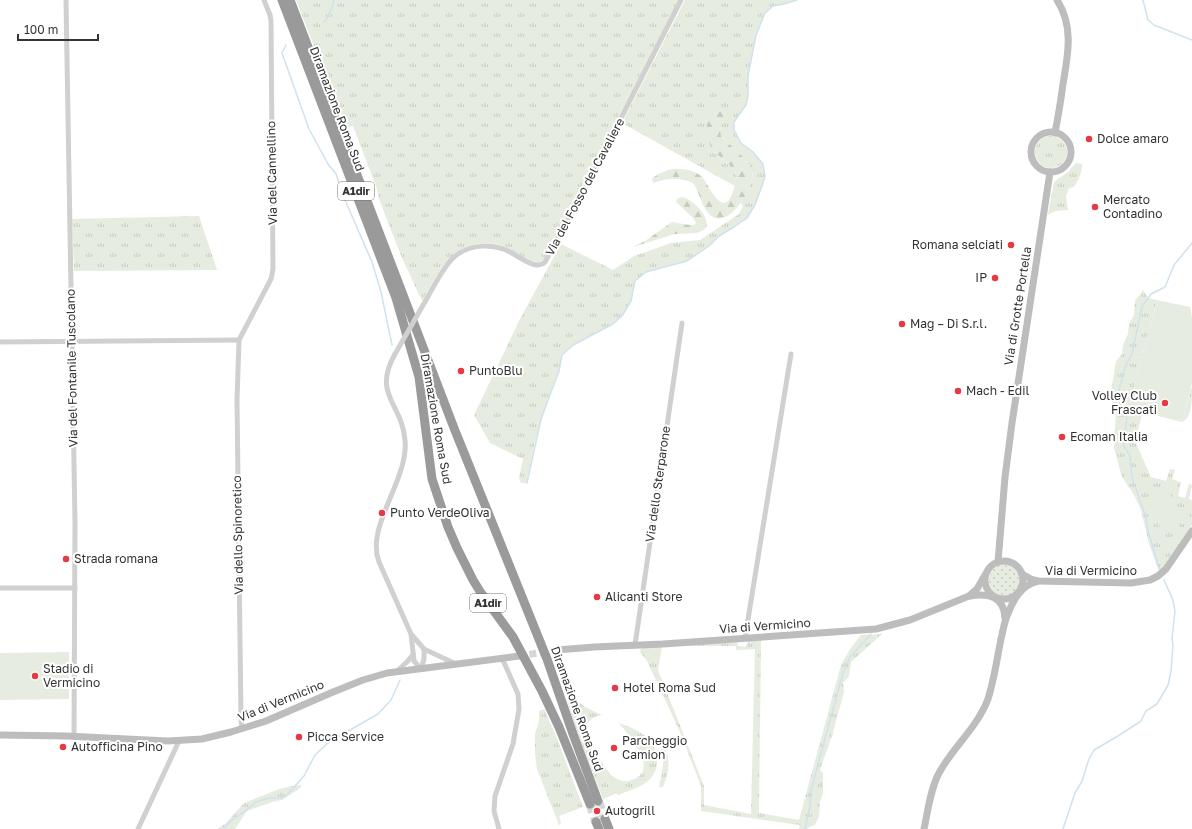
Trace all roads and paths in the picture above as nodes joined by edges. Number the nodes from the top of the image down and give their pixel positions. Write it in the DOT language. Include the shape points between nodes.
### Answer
graph roads {
  1 [pos="66,0"];
  2 [pos="264,0"];
  3 [pos="282,0"];
  4 [pos="290,0"];
  5 [pos="681,0"];
  6 [pos="1058,0"];
  7 [pos="1055,133"];
  8 [pos="1050,172"];
  9 [pos="682,323"];
  10 [pos="239,340"];
  11 [pos="71,341"];
  12 [pos="0,342"];
  13 [pos="791,354"];
  14 [pos="1192,531"];
  15 [pos="998,562"];
  16 [pos="1022,574"];
  17 [pos="985,575"];
  18 [pos="1038,582"];
  19 [pos="0,588"];
  20 [pos="74,588"];
  21 [pos="1018,594"];
  22 [pos="969,596"];
  23 [pos="994,597"];
  24 [pos="1005,620"];
  25 [pos="411,634"];
  26 [pos="745,638"];
  27 [pos="635,645"];
  28 [pos="424,649"];
  29 [pos="557,650"];
  30 [pos="413,655"];
  31 [pos="519,656"];
  32 [pos="502,658"];
  33 [pos="457,664"];
  34 [pos="421,669"];
  35 [pos="396,671"];
  36 [pos="242,729"];
  37 [pos="0,735"];
  38 [pos="74,736"];
  39 [pos="179,741"];
  40 [pos="598,801"];
  41 [pos="590,804"];
  42 [pos="600,823"];
  43 [pos="138,829"];
  44 [pos="499,829"];
  45 [pos="609,829"];
  46 [pos="924,829"];
  1 -- 11 [label="street, Via del Fontanile Tuscolano"];
  2 -- 10 [label="street, Via del Cannellino" via="271,21 273,274"];
  3 -- 41 [label="highway, Diramazione Roma Sud / A1dir" via="396,298 419,377 432,479 450,531 475,585 510,633 542,691"];
  4 -- 40 [label="highway, Diramazione Roma Sud / A1dir" via="454,428 547,659"];
  5 -- 25 [label="street, Via del Fosso del Cavaliere, bridge" via="546,262 535,265 496,247 483,246 460,253 452,259 426,300 387,371 386,384 404,432 405,448 401,468 378,530 375,547 379,562"];
  6 -- 7 [label="main road" via="1065,15 1069,37 1068,58"];
  7 -- 8 [label="main road" via="1068,142 1070,156 1063,169"];
  7 -- 8 [label="main road" via="1039,136 1031,151 1037,167"];
  8 -- 15 [label="main road, Via di Grotte Portella" via="1012,424"];
  9 -- 27 [label="street, Via dello Sterparone"];
  10 -- 11 [label="street"];
  10 -- 36 [label="street, Via dello Spinoretico" via="237,400"];
  11 -- 12 [label="street"];
  11 -- 20 [label="street, Via del Fontanile Tuscolano"];
  13 -- 26 [label="street"];
  14 -- 18 [label="main road, Via di Vermicino" via="1166,569 1150,580 1128,583"];
  15 -- 16 [label="main road" via="1015,564"];
  15 -- 17 [label="main road" via="992,564"];
  16 -- 18 [label="main road, Via di Vermicino"];
  16 -- 21 [label="main road" via="1023,584"];
  17 -- 22 [label="main road, Via di Vermicino" via="977,589"];
  17 -- 23 [label="main road" via="986,588"];
  18 -- 21 [label="main road, Via di Vermicino" via="1028,585"];
  19 -- 20 [label="street"];
  20 -- 38 [label="street, Via del Fontanile Tuscolano"];
  21 -- 23 [label="main road" via="1007,599"];
  21 -- 24 [label="main road"];
  22 -- 23 [label="main road, Via di Vermicino" via="983,594"];
  22 -- 26 [label="main road, Via di Vermicino" via="910,620 876,629"];
  23 -- 24 [label="main road" via="1003,607"];
  24 -- 46 [label="main road" via="988,699 974,725 937,776"];
  25 -- 28 [label="street"];
  25 -- 30 [label="street"];
  26 -- 27 [label="main road, Via di Vermicino"];
  27 -- 29 [label="main road, Via di Vermicino"];
  28 -- 33 [label="street"];
  28 -- 34 [label="street"];
  30 -- 34 [label="street" via="415,664"];
  30 -- 35 [label="street"];
  31 -- 32 [label="main road, Via di Vermicino"];
  32 -- 33 [label="main road, Via di Vermicino"];
  32 -- 44 [label="street" via="517,691 520,706 514,741 495,796 494,811"];
  33 -- 34 [label="main road, Via di Vermicino"];
  34 -- 35 [label="main road, Via di Vermicino"];
  35 -- 36 [label="main road, Via di Vermicino" via="357,682 270,720"];
  36 -- 39 [label="main road, Via di Vermicino" via="207,739"];
  37 -- 38 [label="main road, Via di Vermicino"];
  38 -- 39 [label="main road, Via di Vermicino"];
  39 -- 43 [label="street"];
  42 -- 45 [label="highway"];
}
